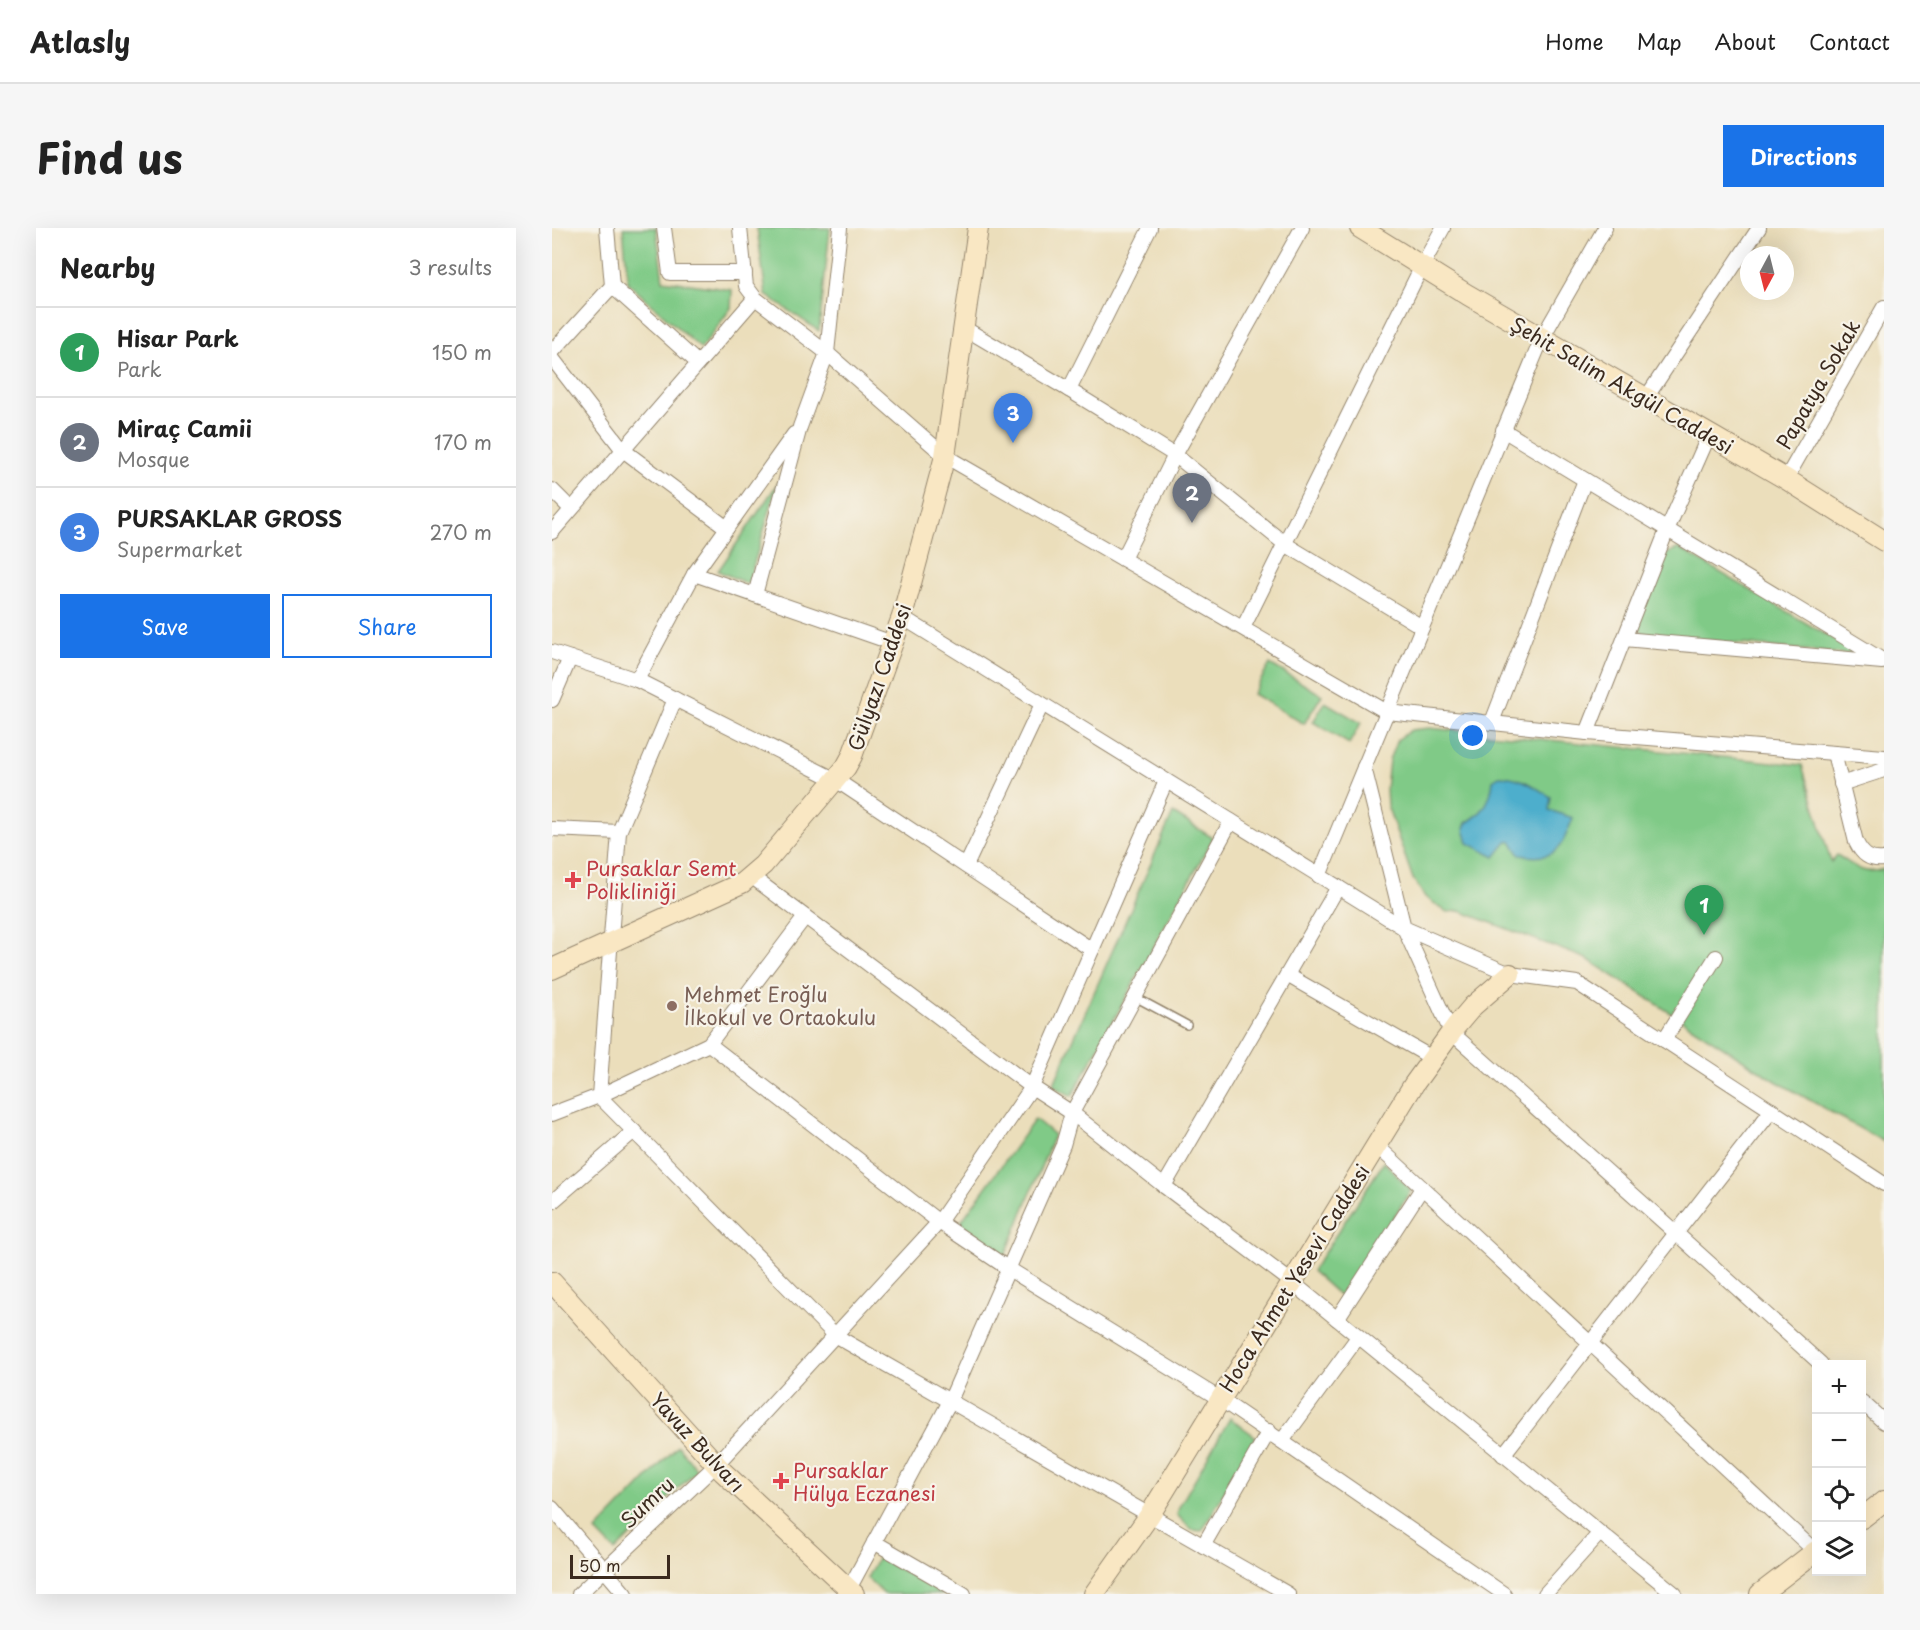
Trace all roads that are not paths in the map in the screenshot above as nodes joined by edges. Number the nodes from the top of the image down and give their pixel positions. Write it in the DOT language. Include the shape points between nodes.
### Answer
graph roads {
  1 [pos="607,228"];
  2 [pos="664,228"];
  3 [pos="740,228"];
  4 [pos="840,228"];
  5 [pos="1150,228"];
  6 [pos="1302,228"];
  7 [pos="1360,228"];
  8 [pos="1443,228"];
  9 [pos="1605,228"];
  10 [pos="1759,228"];
  11 [pos="978,229"];
  12 [pos="1422,266"];
  13 [pos="745,273"];
  14 [pos="612,286"];
  15 [pos="755,298"];
  16 [pos="1884,308"];
  17 [pos="964,328"];
  18 [pos="1542,338"];
  19 [pos="552,352"];
  20 [pos="827,353"];
  21 [pos="552,358"];
  22 [pos="698,363"];
  23 [pos="1069,390"];
  24 [pos="1646,398"];
  25 [pos="800,427"];
  26 [pos="1503,430"];
  27 [pos="1709,435"];
  28 [pos="623,450"];
  29 [pos="1175,454"];
  30 [pos="945,456"];
  31 [pos="1786,479"];
  32 [pos="1585,480"];
  33 [pos="552,490"];
  34 [pos="571,509"];
  35 [pos="727,528"];
  36 [pos="1666,530"];
  37 [pos="552,532"];
  38 [pos="1884,541"];
  39 [pos="1285,544"];
  40 [pos="1123,559"];
  41 [pos="694,574"];
  42 [pos="755,595"];
  43 [pos="902,617"];
  44 [pos="1422,627"];
  45 [pos="1243,628"];
  46 [pos="1624,639"];
  47 [pos="893,643"];
  48 [pos="552,652"];
  49 [pos="570,658"];
  50 [pos="1884,661"];
  51 [pos="637,680"];
  52 [pos="675,699"];
  53 [pos="552,700"];
  54 [pos="1042,704"];
  55 [pos="1387,712"];
  56 [pos="1492,722"];
  57 [pos="1587,733"];
  58 [pos="1834,753"];
  59 [pos="1884,757"];
  60 [pos="1364,767"];
  61 [pos="1884,770"];
  62 [pos="836,780"];
  63 [pos="1166,780"];
  64 [pos="1841,784"];
  65 [pos="1231,821"];
  66 [pos="552,829"];
  67 [pos="619,832"];
  68 [pos="1884,859"];
  69 [pos="966,866"];
  70 [pos="751,876"];
  71 [pos="1319,876"];
  72 [pos="1338,887"];
  73 [pos="805,917"];
  74 [pos="1404,928"];
  75 [pos="612,941"];
  76 [pos="1092,950"];
  77 [pos="1716,957"];
  78 [pos="552,969"];
  79 [pos="1509,974"];
  80 [pos="1287,975"];
  81 [pos="1135,997"];
  82 [pos="1187,1025"];
  83 [pos="1451,1032"];
  84 [pos="1664,1040"];
  85 [pos="709,1044"];
  86 [pos="1432,1058"];
  87 [pos="1032,1087"];
  88 [pos="599,1096"];
  89 [pos="1772,1110"];
  90 [pos="1072,1113"];
  91 [pos="552,1114"];
  92 [pos="634,1131"];
  93 [pos="1376,1145"];
  94 [pos="1884,1184"];
  95 [pos="1164,1186"];
  96 [pos="1422,1188"];
  97 [pos="552,1202"];
  98 [pos="939,1222"];
  99 [pos="1676,1233"];
  100 [pos="1009,1269"];
  101 [pos="552,1282"];
  102 [pos="1293,1283"];
  103 [pos="1337,1319"];
  104 [pos="836,1336"];
  105 [pos="1358,1337"];
  106 [pos="1590,1343"];
  107 [pos="1816,1360"];
  108 [pos="1220,1398"];
  109 [pos="950,1401"];
  110 [pos="1866,1406"];
  111 [pos="1884,1422"];
  112 [pos="1269,1431"];
  113 [pos="1282,1440"];
  114 [pos="1503,1455"];
  115 [pos="716,1465"];
  116 [pos="1884,1501"];
  117 [pos="552,1508"];
  118 [pos="1866,1515"];
  119 [pos="1149,1516"];
  120 [pos="1599,1534"];
  121 [pos="874,1542"];
  122 [pos="1203,1546"];
  123 [pos="1812,1548"];
  124 [pos="1812,1555"];
  125 [pos="603,1570"];
  126 [pos="851,1592"];
  127 [pos="579,1594"];
  128 [pos="625,1594"];
  129 [pos="964,1594"];
  130 [pos="1094,1594"];
  131 [pos="1288,1594"];
  132 [pos="1504,1594"];
  133 [pos="1545,1594"];
  134 [pos="1675,1594"];
  135 [pos="1760,1594"];
  1 -- 14 [label="street"];
  2 -- 13 [label="street" via="670,273"];
  3 -- 13 [label="street"];
  4 -- 20 [label="street"];
  5 -- 23 [label="street"];
  6 -- 29 [label="street"];
  7 -- 12 [label="street, Şehit Salim Akgül Caddesi"];
  8 -- 12 [label="street"];
  9 -- 18 [label="street"];
  10 -- 24 [label="street"];
  11 -- 17 [label="street, Gülyazı Caddesi"];
  12 -- 18 [label="street, Şehit Salim Akgül Caddesi"];
  12 -- 39 [label="street"];
  13 -- 15 [label="street" via="746,286"];
  14 -- 19 [label="street"];
  14 -- 22 [label="street"];
  15 -- 20 [label="street"];
  15 -- 22 [label="street"];
  16 -- 31 [label="street, Papatya Sokak"];
  17 -- 23 [label="street"];
  17 -- 30 [label="street, Gülyazı Caddesi"];
  18 -- 24 [label="street, Şehit Salim Akgül Caddesi"];
  18 -- 26 [label="street"];
  20 -- 25 [label="street"];
  20 -- 30 [label="street"];
  21 -- 28 [label="street"];
  22 -- 28 [label="street"];
  23 -- 29 [label="street"];
  24 -- 27 [label="street, Şehit Salim Akgül Caddesi"];
  25 -- 35 [label="street"];
  25 -- 42 [label="street"];
  26 -- 32 [label="street"];
  26 -- 44 [label="street"];
  27 -- 31 [label="street, Şehit Salim Akgül Caddesi"];
  27 -- 36 [label="street"];
  28 -- 34 [label="street"];
  28 -- 35 [label="street"];
  29 -- 39 [label="street"];
  29 -- 40 [label="street"];
  30 -- 40 [label="street"];
  30 -- 43 [label="street, Gülyazı Caddesi"];
  31 -- 38 [label="street, Şehit Salim Akgül Caddesi"];
  32 -- 36 [label="street"];
  32 -- 56 [label="street"];
  33 -- 34 [label="street"];
  34 -- 37 [label="street"];
  35 -- 41 [label="street"];
  36 -- 46 [label="street"];
  36 -- 50 [label="street"];
  39 -- 44 [label="street"];
  39 -- 45 [label="street"];
  40 -- 45 [label="street"];
  41 -- 42 [label="street"];
  41 -- 51 [label="street"];
  42 -- 47 [label="street"];
  43 -- 47 [label="street, Gülyazı Caddesi"];
  43 -- 54 [label="street"];
  44 -- 55 [label="street"];
  45 -- 55 [label="street"];
  46 -- 50 [label="street"];
  46 -- 57 [label="street"];
  47 -- 62 [label="street, Gülyazı Caddesi" via="852,756"];
  48 -- 49 [label="street"];
  49 -- 51 [label="street"];
  49 -- 53 [label="street"];
  51 -- 52 [label="street"];
  52 -- 62 [label="street"];
  52 -- 67 [label="street"];
  54 -- 63 [label="street"];
  54 -- 69 [label="street"];
  55 -- 56 [label="street"];
  55 -- 60 [label="street"];
  56 -- 57 [label="street"];
  57 -- 58 [label="street"];
  58 -- 59 [label="street"];
  58 -- 64 [label="street"];
  60 -- 71 [label="street"];
  60 -- 74 [label="street"];
  61 -- 64 [label="street"];
  62 -- 69 [label="street"];
  62 -- 70 [label="street, Gülyazı Caddesi"];
  63 -- 65 [label="street"];
  63 -- 76 [label="street, Sumru"];
  64 -- 68 [label="street" via="1861,851 1872,859"];
  65 -- 71 [label="street"];
  65 -- 81 [label="street"];
  66 -- 67 [label="street"];
  67 -- 75 [label="street"];
  69 -- 76 [label="street"];
  70 -- 73 [label="street"];
  70 -- 75 [label="street, Gülyazı Caddesi" via="720,894"];
  71 -- 72 [label="street"];
  72 -- 74 [label="street"];
  72 -- 80 [label="street"];
  73 -- 85 [label="street"];
  73 -- 87 [label="street"];
  74 -- 79 [label="street"];
  74 -- 83 [label="street"];
  75 -- 78 [label="street, Gülyazı Caddesi"];
  75 -- 88 [label="street"];
  76 -- 87 [label="street, Sumru"];
  77 -- 84 [label="street"];
  79 -- 83 [label="street, Hoca Ahmet Yesevi Caddesi"];
  79 -- 84 [label="street" via="1577,983"];
  80 -- 86 [label="street"];
  80 -- 95 [label="street"];
  81 -- 82 [label="lane"];
  81 -- 90 [label="street"];
  83 -- 86 [label="street, Hoca Ahmet Yesevi Caddesi"];
  83 -- 99 [label="street"];
  84 -- 89 [label="street"];
  85 -- 88 [label="street"];
  85 -- 98 [label="street"];
  86 -- 93 [label="street, Hoca Ahmet Yesevi Caddesi"];
  87 -- 90 [label="street"];
  87 -- 98 [label="street, Sumru"];
  88 -- 91 [label="street"];
  88 -- 92 [label="street"];
  89 -- 94 [label="street"];
  89 -- 99 [label="street"];
  90 -- 95 [label="street"];
  90 -- 100 [label="street" via="1064,1145"];
  92 -- 97 [label="street"];
  92 -- 104 [label="street"];
  93 -- 96 [label="street"];
  93 -- 102 [label="street, Hoca Ahmet Yesevi Caddesi"];
  95 -- 102 [label="street"];
  96 -- 103 [label="street"];
  96 -- 106 [label="street"];
  98 -- 100 [label="street"];
  98 -- 104 [label="street, Sumru"];
  99 -- 106 [label="street"];
  99 -- 107 [label="street"];
  100 -- 108 [label="street"];
  100 -- 109 [label="street"];
  101 -- 115 [label="street, Yavuz Bulvarı"];
  102 -- 103 [label="street"];
  102 -- 108 [label="street, Hoca Ahmet Yesevi Caddesi"];
  103 -- 105 [label="street"];
  104 -- 109 [label="street"];
  104 -- 115 [label="street, Sumru"];
  105 -- 113 [label="street"];
  105 -- 114 [label="street"];
  106 -- 114 [label="street"];
  106 -- 123 [label="street"];
  108 -- 112 [label="street"];
  108 -- 119 [label="street, Hoca Ahmet Yesevi Caddesi"];
  109 -- 119 [label="street"];
  109 -- 121 [label="street"];
  110 -- 111 [label="street"];
  112 -- 113 [label="street"];
  112 -- 122 [label="street"];
  113 -- 132 [label="street"];
  114 -- 120 [label="street"];
  115 -- 125 [label="street, Sumru"];
  115 -- 126 [label="street, Yavuz Bulvarı"];
  116 -- 118 [label="street"];
  117 -- 125 [label="street"];
  119 -- 122 [label="street"];
  119 -- 130 [label="street, Hoca Ahmet Yesevi Caddesi"];
  120 -- 133 [label="street"];
  120 -- 134 [label="street"];
  121 -- 126 [label="street"];
  121 -- 129 [label="street"];
  122 -- 131 [label="street"];
  124 -- 135 [label="street"];
  125 -- 127 [label="street, Sumru"];
  125 -- 128 [label="street"];
}
